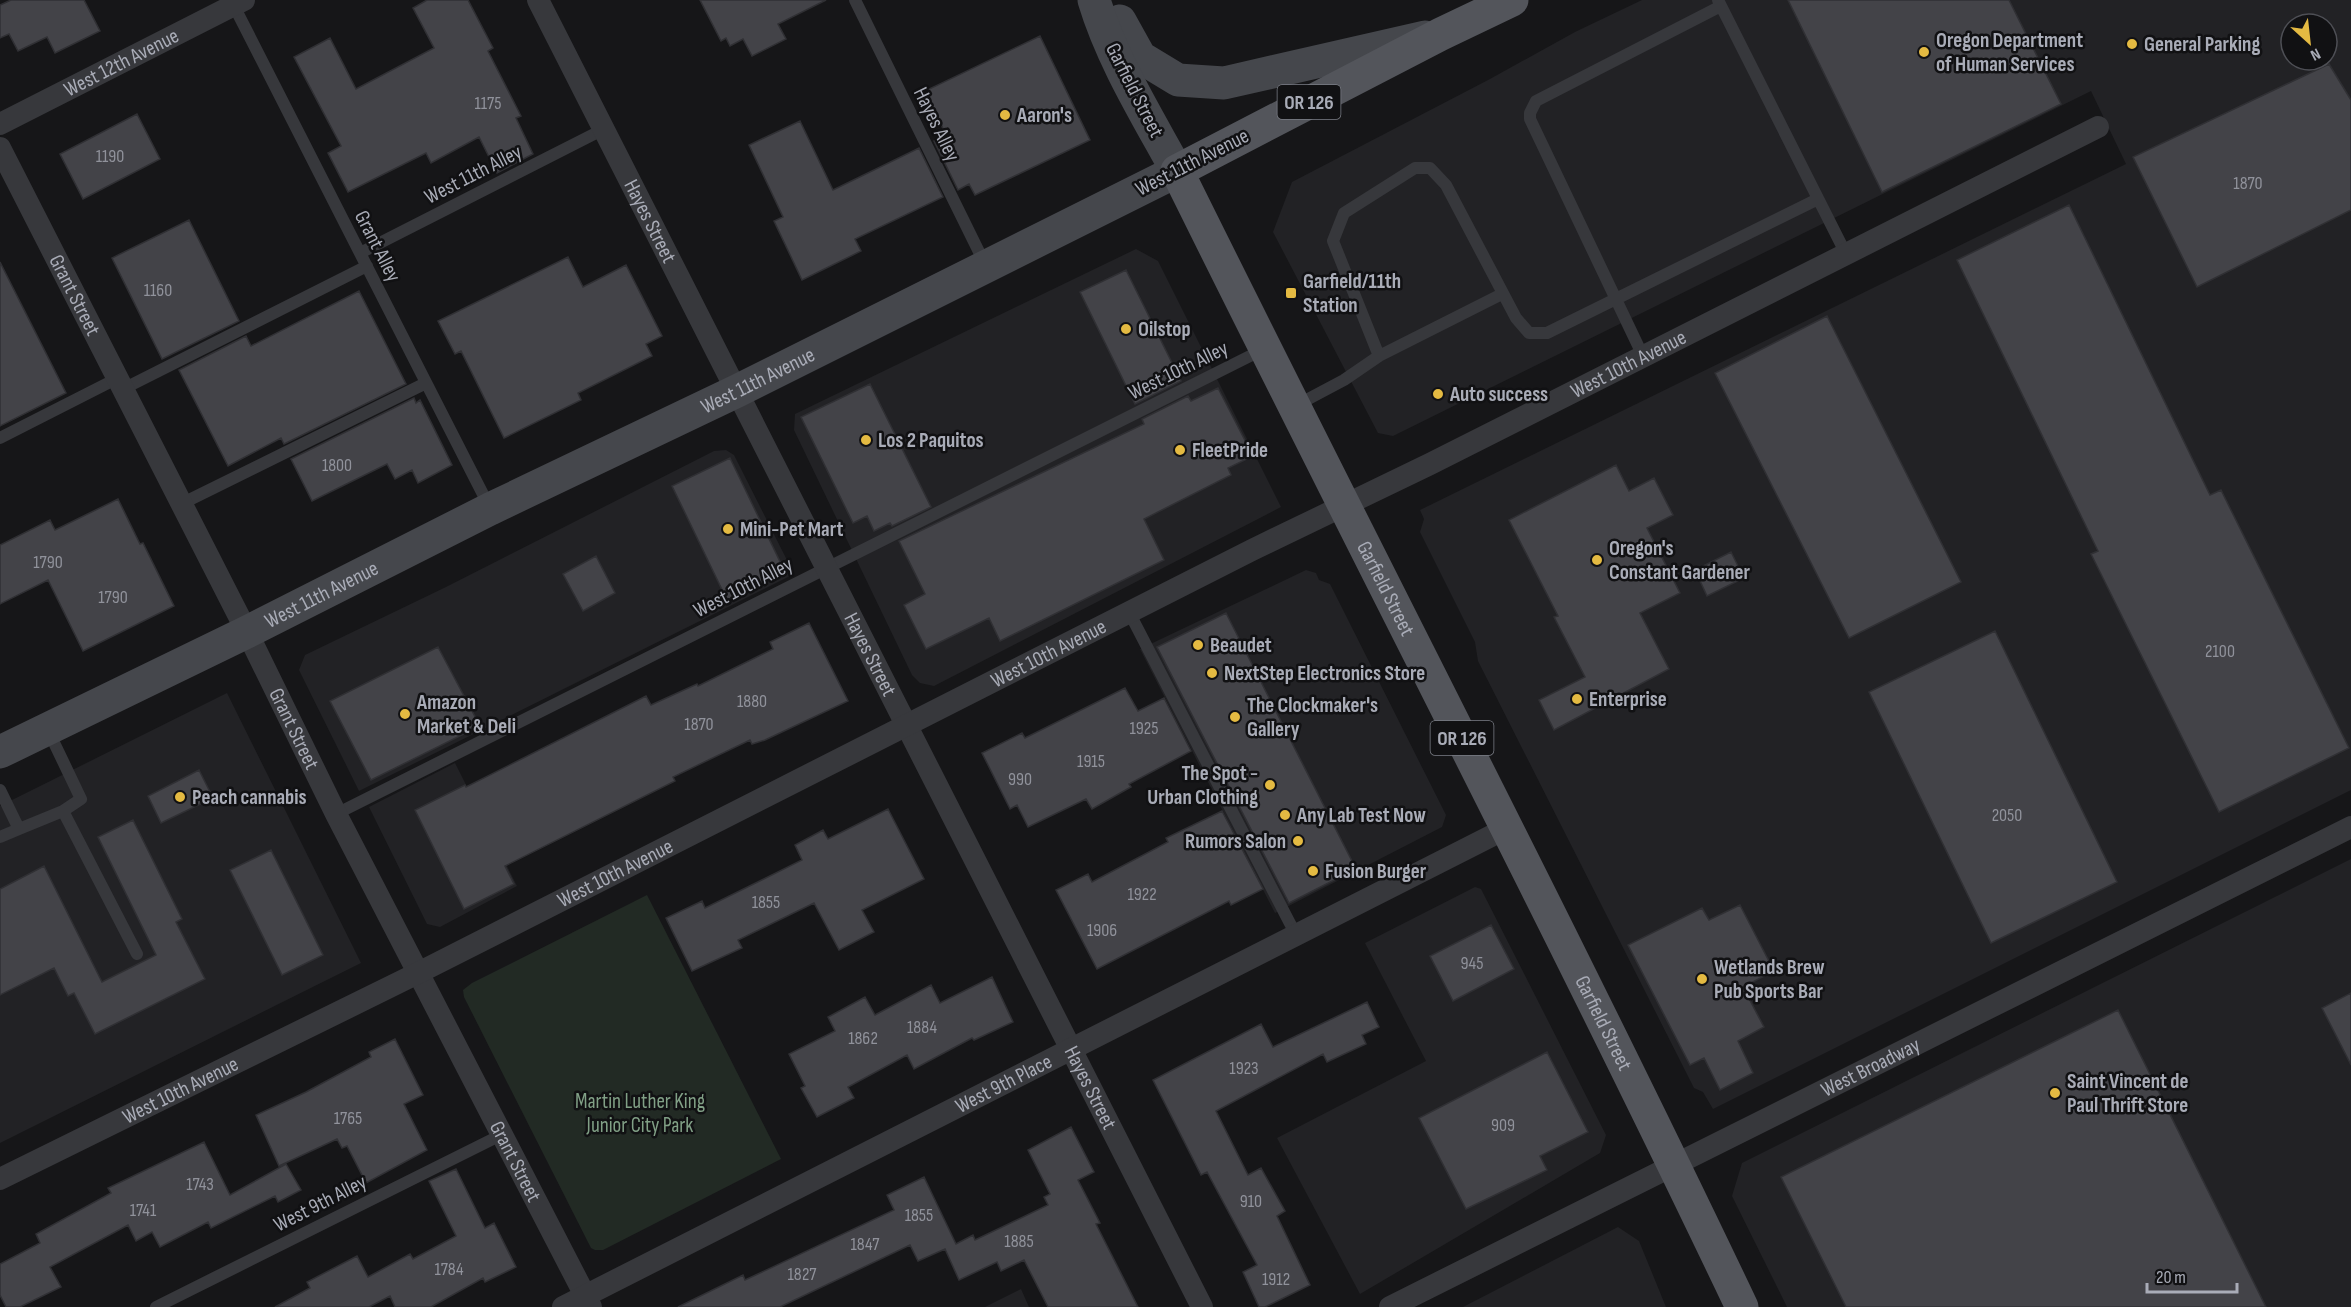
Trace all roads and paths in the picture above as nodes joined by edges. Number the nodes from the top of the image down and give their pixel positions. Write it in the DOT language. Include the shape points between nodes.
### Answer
graph roads {
  1 [pos="538,0"];
  2 [pos="1094,0"];
  3 [pos="1109,0"];
  4 [pos="1512,0"];
  5 [pos="859,1"];
  6 [pos="236,2"];
  7 [pos="1720,3"];
  8 [pos="1442,33"];
  9 [pos="0,124"];
  10 [pos="2098,127"];
  11 [pos="604,129"];
  12 [pos="0,148"];
  13 [pos="1177,171"];
  14 [pos="1818,199"];
  15 [pos="360,253"];
  16 [pos="1846,254"];
  17 [pos="986,265"];
  18 [pos="367,266"];
  19 [pos="1502,294"];
  20 [pos="1616,298"];
  21 [pos="1265,348"];
  22 [pos="1379,356"];
  23 [pos="1643,356"];
  24 [pos="426,383"];
  25 [pos="120,384"];
  26 [pos="737,391"];
  27 [pos="1294,406"];
  28 [pos="0,438"];
  29 [pos="182,504"];
  30 [pos="1346,505"];
  31 [pos="490,509"];
  32 [pos="826,567"];
  33 [pos="1130,612"];
  34 [pos="247,632"];
  35 [pos="906,724"];
  36 [pos="48,729"];
  37 [pos="0,752"];
  38 [pos="0,790"];
  39 [pos="63,811"];
  40 [pos="336,814"];
  41 [pos="2351,826"];
  42 [pos="1507,828"];
  43 [pos="19,829"];
  44 [pos="0,837"];
  45 [pos="1296,935"];
  46 [pos="137,954"];
  47 [pos="418,973"];
  48 [pos="1071,1049"];
  49 [pos="502,1134"];
  50 [pos="1674,1165"];
  51 [pos="0,1179"];
  52 [pos="588,1302"];
  53 [pos="156,1307"];
  54 [pos="564,1307"];
  55 [pos="1202,1307"];
  56 [pos="1390,1307"];
  57 [pos="1742,1307"];
  1 -- 11 [label="street, Hayes Street"];
  2 -- 13 [label="main road, Garfield Street" via="1121,65"];
  3 -- 8 [label="main road" via="1140,57 1178,80 1224,83"];
  4 -- 8 [label="main road, West 11th Avenue / OR 126"];
  5 -- 17 [label="lane, Hayes Alley"];
  6 -- 9 [label="street, West 12th Avenue"];
  6 -- 15 [label="lane, Grant Alley"];
  7 -- 14 [label="lane"];
  7 -- 20 [label="lane" via="1536,100 1530,112"];
  8 -- 13 [label="main road, West 11th Avenue / OR 126"];
  10 -- 16 [label="street, West 10th Avenue"];
  11 -- 15 [label="lane, West 11th Alley"];
  11 -- 26 [label="street, Hayes Street"];
  12 -- 25 [label="street, Grant Street"];
  13 -- 17 [label="main road, West 11th Avenue"];
  13 -- 21 [label="main road, Garfield Street / OR 126"];
  14 -- 16 [label="lane"];
  14 -- 20 [label="lane"];
  15 -- 18 [label="lane, Grant Alley"];
  16 -- 23 [label="street, West 10th Avenue"];
  17 -- 26 [label="main road, West 11th Avenue"];
  18 -- 24 [label="lane, Grant Alley"];
  18 -- 25 [label="lane"];
  19 -- 20 [label="lane" via="1529,333 1547,333"];
  19 -- 22 [label="lane"];
  19 -- 22 [label="lane" via="1446,185 1430,168 1415,168 1344,213 1333,241"];
  20 -- 23 [label="lane"];
  21 -- 27 [label="main road, Garfield Street / OR 126"];
  21 -- 32 [label="lane, West 10th Alley"];
  22 -- 27 [label="lane"];
  23 -- 30 [label="street, West 10th Avenue"];
  24 -- 29 [label="lane"];
  24 -- 31 [label="lane, Grant Alley"];
  25 -- 28 [label="lane"];
  25 -- 29 [label="street, Grant Street"];
  26 -- 31 [label="main road, West 11th Avenue"];
  26 -- 32 [label="street, Hayes Street"];
  27 -- 30 [label="main road, Garfield Street / OR 126"];
  29 -- 34 [label="street, Grant Street"];
  30 -- 33 [label="street, West 10th Avenue"];
  30 -- 42 [label="main road, Garfield Street / OR 126"];
  31 -- 34 [label="main road, West 11th Avenue"];
  32 -- 35 [label="street, Hayes Street"];
  32 -- 40 [label="lane, West 10th Alley"];
  33 -- 35 [label="street, West 10th Avenue"];
  33 -- 45 [label="lane"];
  34 -- 36 [label="main road, West 11th Avenue"];
  34 -- 40 [label="street, Grant Street"];
  35 -- 47 [label="street, West 10th Avenue"];
  35 -- 48 [label="street, Hayes Street"];
  36 -- 37 [label="main road, West 11th Avenue"];
  36 -- 39 [label="lane" via="81,799"];
  38 -- 43 [label="lane"];
  39 -- 43 [label="lane"];
  39 -- 46 [label="lane"];
  40 -- 47 [label="street, Grant Street"];
  41 -- 50 [label="street, West Broadway"];
  42 -- 45 [label="street, West 9th Place"];
  42 -- 50 [label="main road, Garfield Street / OR 126"];
  43 -- 44 [label="lane"];
  45 -- 48 [label="street, West 9th Place"];
  47 -- 49 [label="street, Grant Street"];
  47 -- 51 [label="street, West 10th Avenue"];
  48 -- 52 [label="street, West 9th Place"];
  48 -- 55 [label="street, Hayes Street"];
  49 -- 52 [label="street, Grant Street"];
  49 -- 53 [label="lane, West 9th Alley"];
  50 -- 56 [label="street, West Broadway"];
  50 -- 57 [label="main road, Garfield Street / OR 126"];
  52 -- 54 [label="street, West 9th Place"];
}
